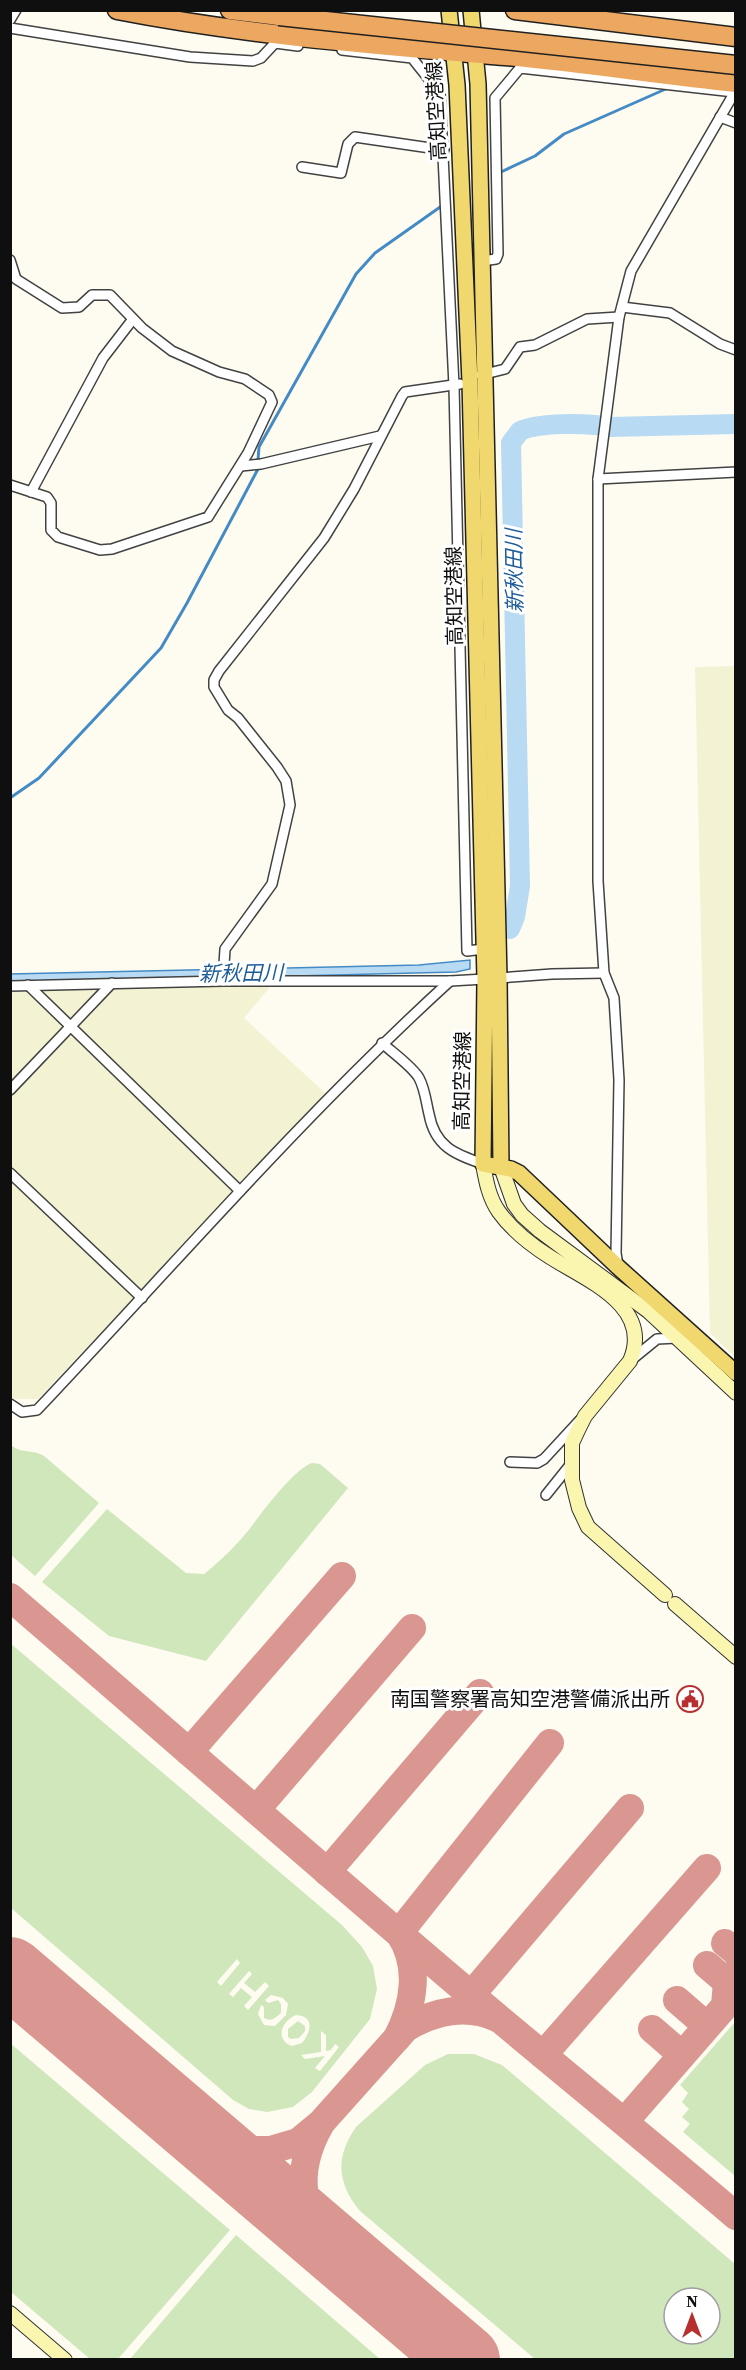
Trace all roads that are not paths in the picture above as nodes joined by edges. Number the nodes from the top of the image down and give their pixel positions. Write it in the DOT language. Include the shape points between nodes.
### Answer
graph roads {
  1 [pos="16,10"];
  2 [pos="117,10"];
  3 [pos="230,10"];
  4 [pos="449,10"];
  5 [pos="471,10"];
  6 [pos="515,10"];
  7 [pos="572,10"];
  8 [pos="10,20"];
  9 [pos="10,28"];
  10 [pos="735,28"];
  11 [pos="735,37"];
  12 [pos="454,52"];
  13 [pos="476,54"];
  14 [pos="735,65"];
  15 [pos="735,89"];
  16 [pos="720,117"];
  17 [pos="735,123"];
  18 [pos="444,150"];
  19 [pos="302,166"];
  20 [pos="10,260"];
  21 [pos="482,261"];
  22 [pos="622,307"];
  23 [pos="619,317"];
  24 [pos="133,319"];
  25 [pos="735,350"];
  26 [pos="484,373"];
  27 [pos="470,382"];
  28 [pos="454,386"];
  29 [pos="380,436"];
  30 [pos="241,466"];
  31 [pos="735,472"];
  32 [pos="598,479"];
  33 [pos="10,485"];
  34 [pos="31,492"];
  35 [pos="484,949"];
  36 [pos="604,973"];
  37 [pos="492,978"];
  38 [pos="223,980"];
  39 [pos="450,981"];
  40 [pos="112,983"];
  41 [pos="10,986"];
  42 [pos="28,986"];
  43 [pos="70,1027"];
  44 [pos="382,1043"];
  45 [pos="10,1090"];
  46 [pos="483,1164"];
  47 [pos="501,1167"];
  48 [pos="10,1173"];
  49 [pos="240,1191"];
  50 [pos="618,1267"];
  51 [pos="142,1298"];
  52 [pos="678,1338"];
  53 [pos="630,1360"];
  54 [pos="735,1373"];
  55 [pos="735,1393"];
  56 [pos="10,1404"];
  57 [pos="585,1416"];
  58 [pos="510,1462"];
  59 [pos="570,1465"];
  60 [pos="546,1495"];
  61 [pos="735,1657"];
  62 [pos="10,2313"];
  63 [pos="65,2360"];
  1 -- 8 [label="street"];
  2 -- 12 [label="highway" via="267,33"];
  3 -- 14 [label="highway, bridge"];
  4 -- 12 [label="main road, 高知空港線"];
  5 -- 13 [label="main road, 高知空港線"];
  6 -- 11 [label="highway"];
  7 -- 10 [label="street"];
  9 -- 18 [label="street" via="190,57 253,62 275,43 412,58 440,93"];
  12 -- 13 [label="highway"];
  12 -- 27 [label="main road, 高知空港線"];
  13 -- 15 [label="highway" via="561,62"];
  13 -- 21 [label="main road, 高知空港線"];
  15 -- 16 [label="street"];
  15 -- 21 [label="street" via="520,68 495,98 498,254 496,259"];
  16 -- 17 [label="street"];
  16 -- 22 [label="street" via="631,271"];
  18 -- 19 [label="street" via="355,137 348,144 340,173"];
  18 -- 28 [label="street"];
  20 -- 24 [label="street" via="16,279 62,308 79,307 92,295 110,295"];
  21 -- 26 [label="main road, 高知空港線"];
  22 -- 23 [label="street"];
  22 -- 25 [label="street" via="677,316"];
  23 -- 26 [label="street" via="587,319 535,345 520,347 505,369"];
  23 -- 32 [label="street"];
  24 -- 30 [label="street" via="172,351 245,379 269,395 272,402"];
  24 -- 34 [label="street" via="103,358"];
  26 -- 27 [label="street"];
  26 -- 37 [label="main road, 高知空港線"];
  27 -- 28 [label="street"];
  27 -- 35 [label="main road, 高知空港線"];
  28 -- 29 [label="street" via="405,392"];
  28 -- 35 [label="street" via="467,951"];
  29 -- 30 [label="street"];
  29 -- 38 [label="street" via="324,538 214,680 228,710 259,743 286,781 290,805 272,884 225,949"];
  30 -- 34 [label="street" via="208,517 112,549 94,548 53,534 49,500"];
  31 -- 32 [label="street"];
  32 -- 36 [label="street" via="598,881"];
  33 -- 34 [label="street"];
  35 -- 37 [label="main road, 高知空港線"];
  36 -- 37 [label="street"];
  36 -- 50 [label="street" via="614,998 619,1080"];
  37 -- 39 [label="street"];
  37 -- 46 [label="main road, 高知空港線"];
  37 -- 47 [label="main road, 高知空港線"];
  38 -- 39 [label="street"];
  38 -- 40 [label="street"];
  39 -- 44 [label="street"];
  40 -- 42 [label="street"];
  40 -- 43 [label="street"];
  41 -- 42 [label="street"];
  42 -- 43 [label="street"];
  43 -- 45 [label="street"];
  43 -- 49 [label="street"];
  44 -- 46 [label="street" via="418,1076 439,1141"];
  44 -- 49 [label="street"];
  46 -- 47 [label="main road"];
  46 -- 53 [label="street" via="491,1198 508,1223 529,1243 596,1284 626,1310 635,1328"];
  47 -- 50 [label="main road" via="519,1173"];
  47 -- 52 [label="street" via="522,1215"];
  48 -- 51 [label="street"];
  49 -- 51 [label="street"];
  50 -- 54 [label="main road"];
  51 -- 56 [label="street" via="37,1410 22,1412"];
  52 -- 53 [label="street" via="657,1339"];
  52 -- 55 [label="street"];
  53 -- 57 [label="street"];
  57 -- 58 [label="street" via="544,1459 537,1463"];
  57 -- 59 [label="street" via="572,1443"];
  59 -- 60 [label="street"];
  59 -- 61 [label="street" via="575,1494 588,1527"];
  62 -- 63 [label="street"];
}
